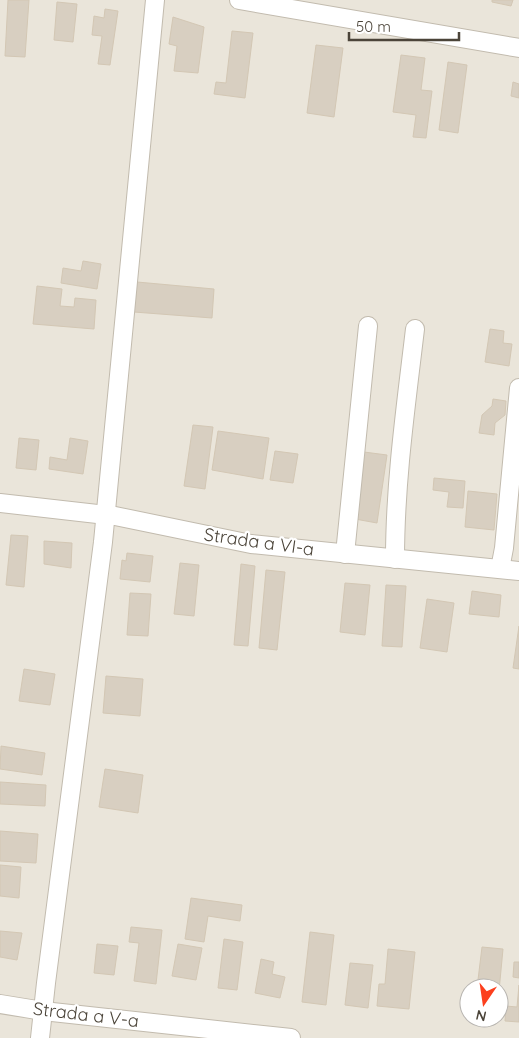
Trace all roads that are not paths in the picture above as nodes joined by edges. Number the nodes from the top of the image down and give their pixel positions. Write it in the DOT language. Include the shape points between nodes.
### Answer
graph roads {
  1 [pos="155,0"];
  2 [pos="239,0"];
  3 [pos="519,48"];
  4 [pos="368,326"];
  5 [pos="415,329"];
  6 [pos="519,388"];
  7 [pos="0,503"];
  8 [pos="106,515"];
  9 [pos="345,554"];
  10 [pos="395,559"];
  11 [pos="500,569"];
  12 [pos="519,571"];
  13 [pos="0,1004"];
  14 [pos="43,1011"];
  15 [pos="40,1038"];
  16 [pos="291,1038"];
  1 -- 8 [label="street"];
  2 -- 3 [label="street"];
  4 -- 9 [label="street"];
  5 -- 10 [label="street" via="402,438"];
  6 -- 11 [label="street"];
  7 -- 8 [label="street, Strada a VI-a"];
  8 -- 9 [label="street, Strada a VI-a" via="251,544"];
  8 -- 14 [label="street"];
  9 -- 10 [label="street, Strada a VI-a"];
  10 -- 11 [label="street, Strada a VI-a"];
  11 -- 12 [label="street, Strada a VI-a"];
  13 -- 14 [label="street, Strada a V-a"];
  14 -- 15 [label="street"];
  14 -- 16 [label="street, Strada a V-a"];
}
